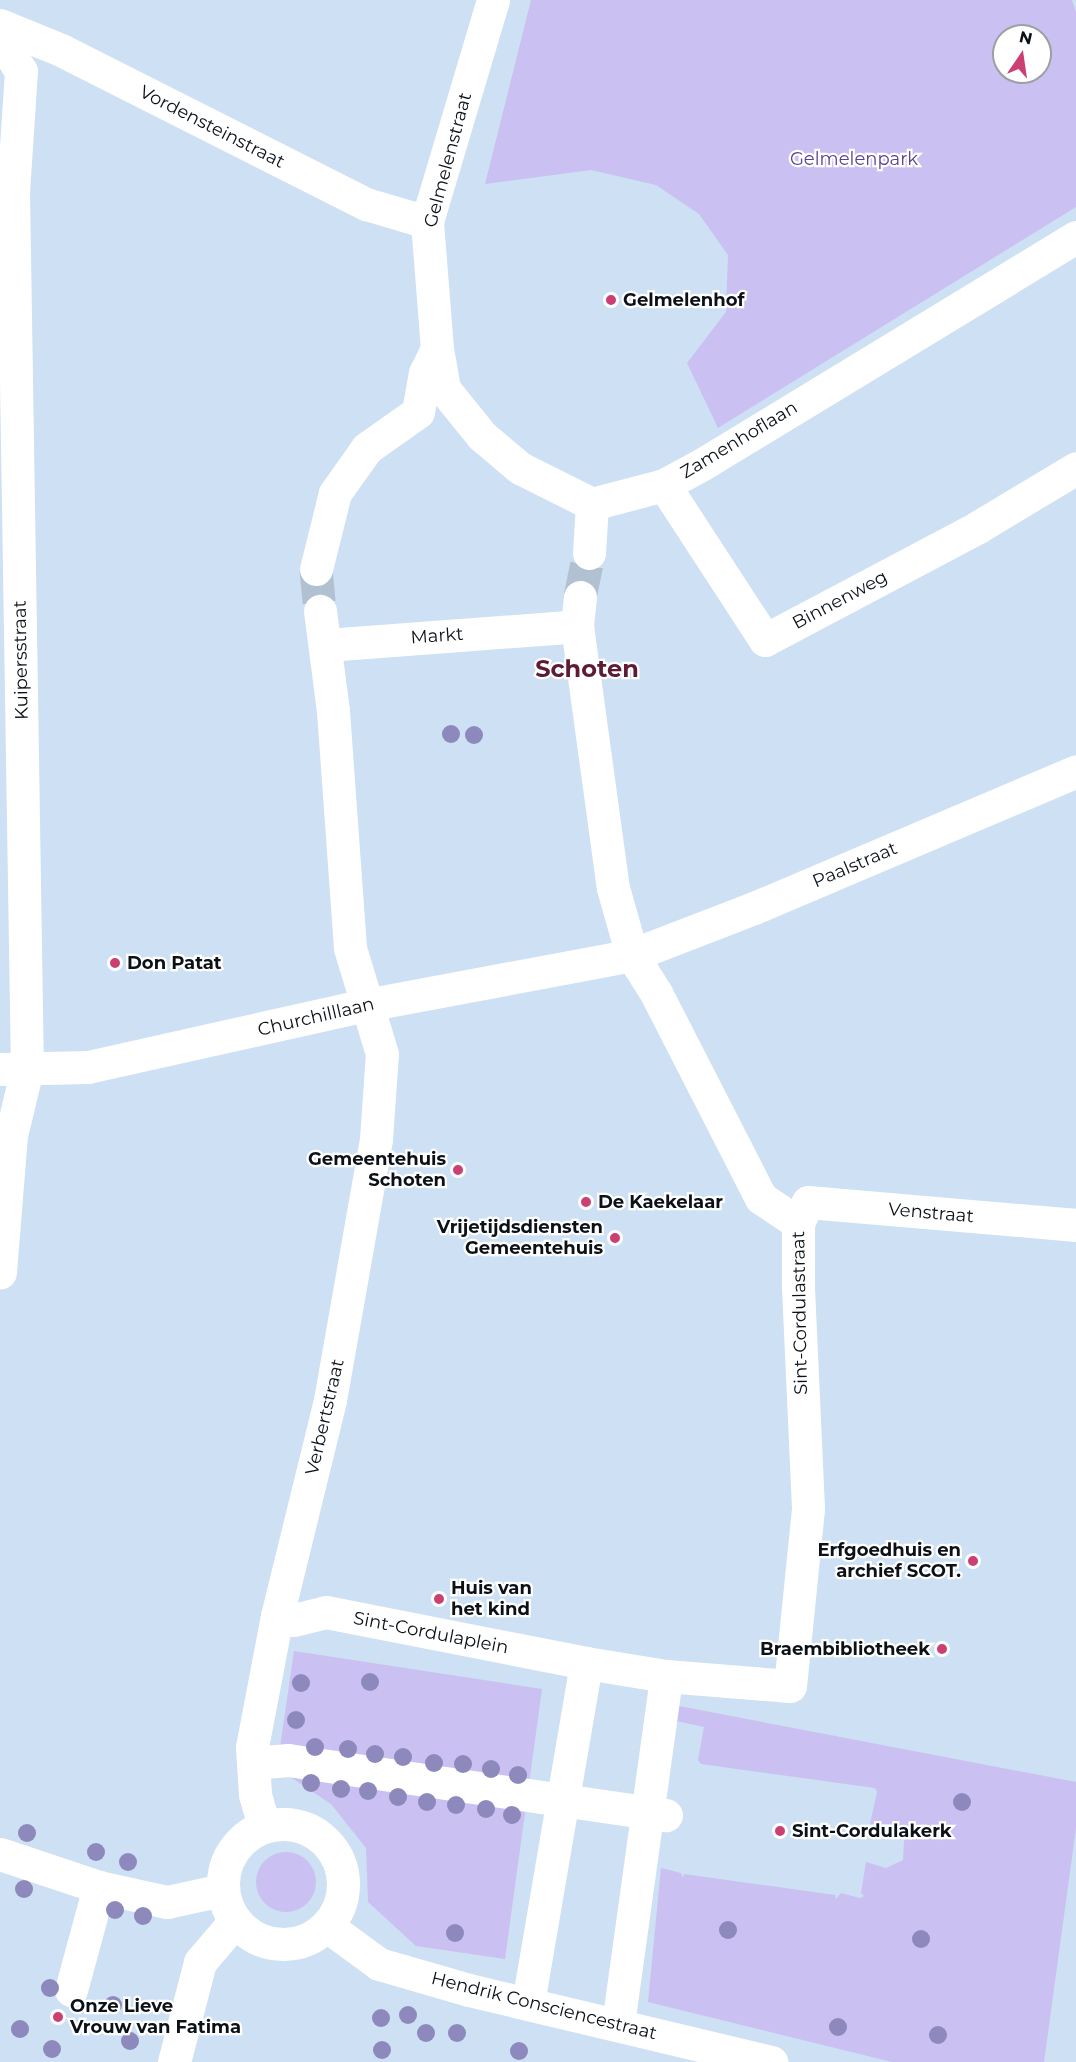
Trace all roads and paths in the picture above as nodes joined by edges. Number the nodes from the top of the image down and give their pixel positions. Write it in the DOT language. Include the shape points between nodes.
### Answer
graph roads {
  1 [pos="493,0"];
  2 [pos="2,39"];
  3 [pos="427,222"];
  4 [pos="1076,237"];
  5 [pos="437,348"];
  6 [pos="1076,468"];
  7 [pos="664,485"];
  8 [pos="9,503"];
  9 [pos="592,504"];
  10 [pos="589,553"];
  11 [pos="316,569"];
  12 [pos="320,611"];
  13 [pos="327,645"];
  14 [pos="1076,771"];
  15 [pos="632,955"];
  16 [pos="366,1005"];
  17 [pos="14,1069"];
  18 [pos="798,1223"];
  19 [pos="1076,1225"];
  20 [pos="0,1273"];
  21 [pos="277,1616"];
  22 [pos="586,1663"];
  23 [pos="666,1676"];
  24 [pos="790,1686"];
  25 [pos="253,1763"];
  26 [pos="560,1801"];
  27 [pos="656,1814"];
  28 [pos="264,1826"];
  29 [pos="0,1854"];
  30 [pos="99,1887"];
  31 [pos="222,1890"];
  32 [pos="235,1922"];
  33 [pos="327,1926"];
  34 [pos="71,1990"];
  35 [pos="528,2003"];
  36 [pos="618,2024"];
  37 [pos="174,2062"];
  38 [pos="772,2062"];
  1 -- 3 [label="street, Gelmelenstraat"];
  2 -- 3 [label="street, Vordensteinstraat" via="61,50 366,204"];
  2 -- 8 [label="street, Kuipersstraat" via="21,71 13,191"];
  3 -- 5 [label="street, Gelmelenstraat"];
  4 -- 7 [label="street, Zamenhoflaan"];
  5 -- 9 [label="street" via="444,389 482,436 520,468"];
  5 -- 11 [label="street, Gelmelenstraat" via="425,373 418,412 367,448 335,493"];
  6 -- 7 [label="street, Binnenweg" via="978,527 765,640"];
  7 -- 9 [label="street, Zamenhoflaan"];
  8 -- 17 [label="street, Kuipersstraat"];
  9 -- 10 [label="street"];
  12 -- 13 [label="street"];
  13 -- 15 [label="street, Markt" via="578,612 613,888"];
  13 -- 16 [label="street" via="350,948"];
  14 -- 15 [label="street, Paalstraat" via="754,908"];
  15 -- 16 [label="street, Churchilllaan"];
  15 -- 18 [label="street, Sint-Cordulastraat" via="656,993 761,1198"];
  16 -- 17 [label="street, Churchilllaan" via="88,1067"];
  16 -- 21 [label="street, Verbertstraat" via="382,1054 376,1139 330,1400"];
  17 -- 20 [label="street, Kuipersstraat"];
  18 -- 19 [label="street, Venstraat" via="808,1202"];
  18 -- 24 [label="street, Sint-Cordulastraat" via="808,1508"];
  21 -- 22 [label="street, Sint-Cordulaplein" via="294,1620 326,1612"];
  21 -- 25 [label="street, Verbertstraat" via="252,1747"];
  22 -- 23 [label="street, Sint-Cordulaplein"];
  22 -- 26 [label="street"];
  23 -- 24 [label="street, Sint-Cordulaplein"];
  23 -- 27 [label="street"];
  25 -- 26 [label="street" via="288,1760"];
  25 -- 28 [label="street, Verbertstraat" via="255,1794"];
  26 -- 27 [label="street"];
  26 -- 35 [label="street"];
  27 -- 36 [label="street"];
  28 -- 31 [label="street" via="246,1836 232,1851 224,1870"];
  28 -- 33 [label="street" via="303,1827 321,1837 334,1852 342,1870 344,1890 339,1909"];
  29 -- 30 [label="street"];
  30 -- 31 [label="street" via="168,1902"];
  30 -- 34 [label="street"];
  31 -- 32 [label="street"];
  32 -- 33 [label="street" via="270,1944 291,1944 310,1938"];
  32 -- 37 [label="street" via="200,1962"];
  33 -- 35 [label="street, Hendrik Consciencestraat" via="379,1964"];
  35 -- 36 [label="street, Hendrik Consciencestraat"];
  36 -- 38 [label="street, Hendrik Consciencestraat"];
}
